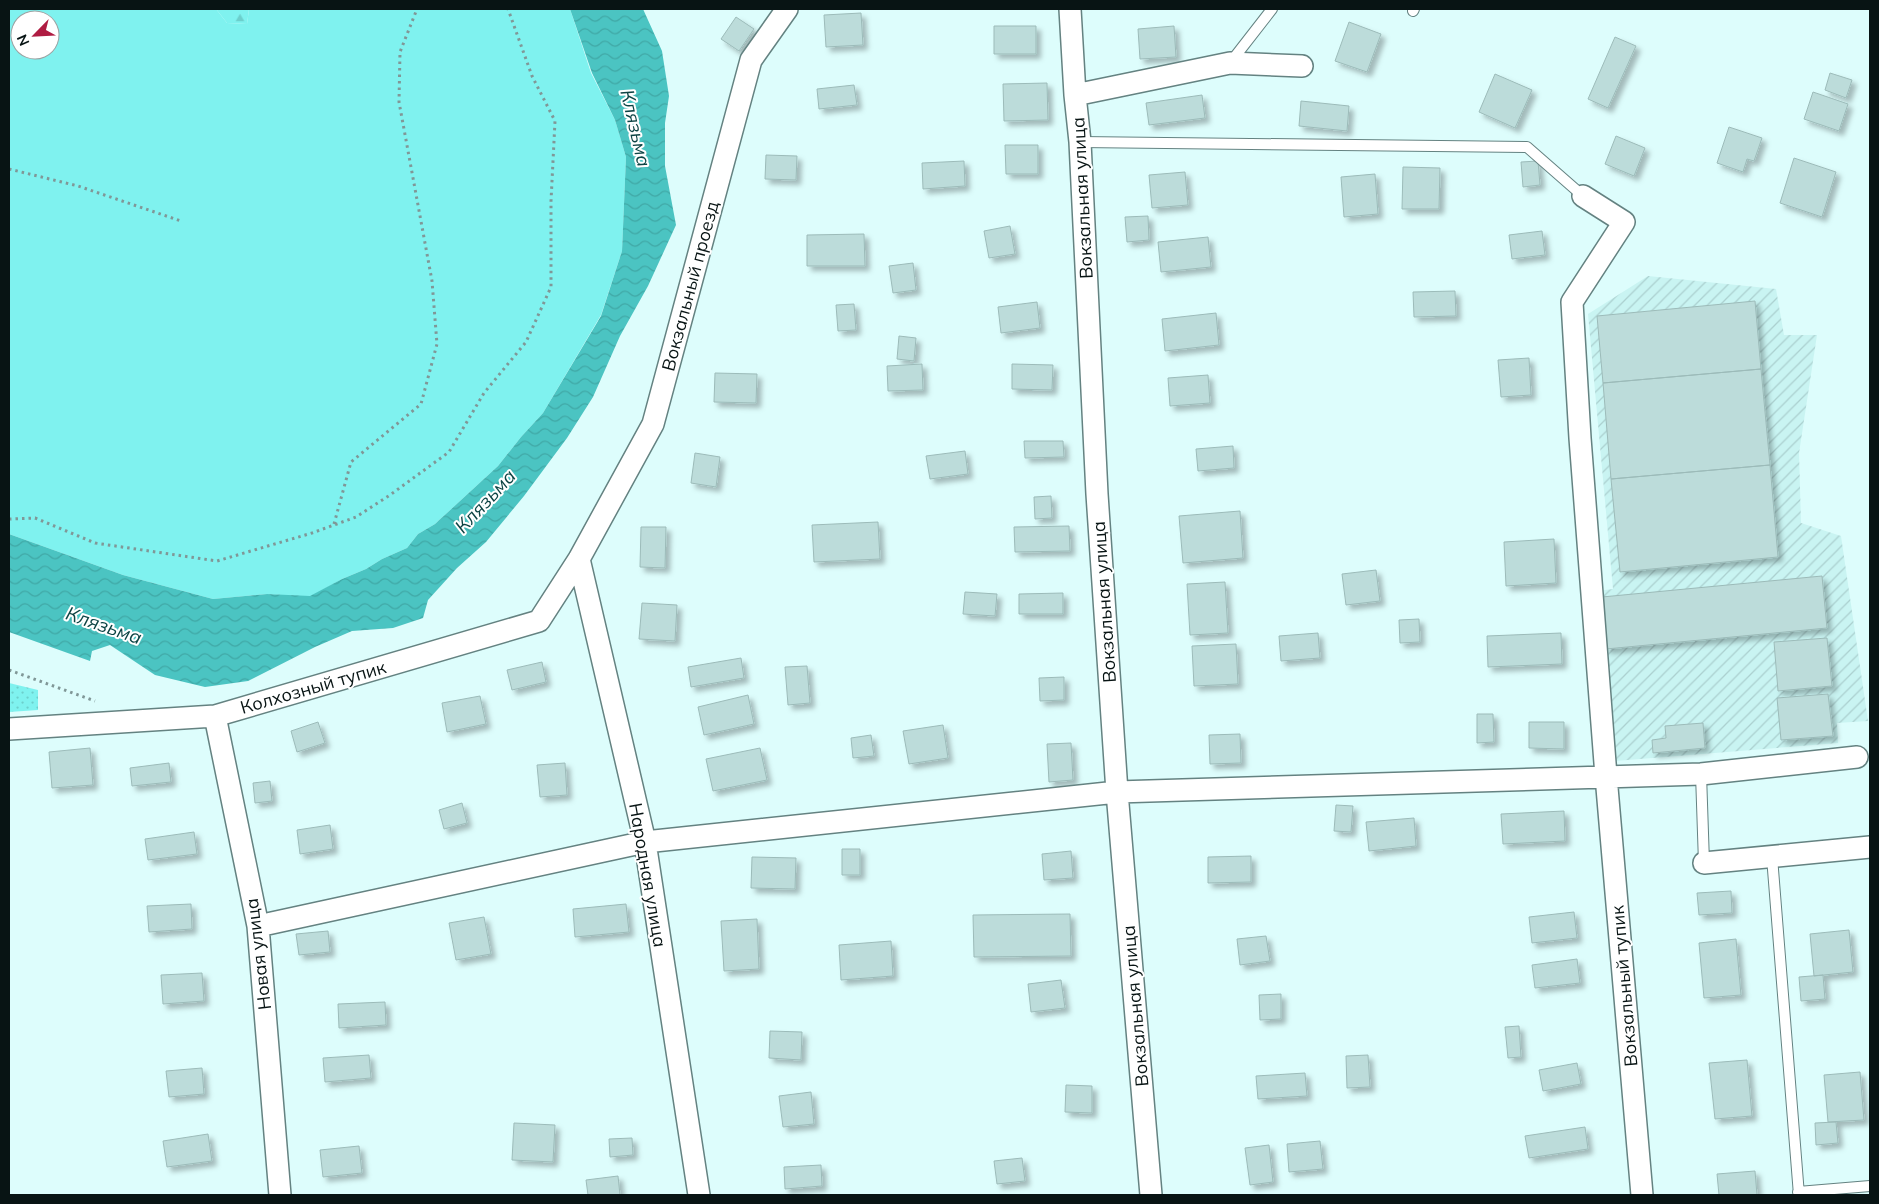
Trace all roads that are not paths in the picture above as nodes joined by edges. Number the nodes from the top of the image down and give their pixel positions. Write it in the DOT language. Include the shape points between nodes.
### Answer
graph roads {
  1 [pos="787,9"];
  2 [pos="1070,9"];
  3 [pos="1272,9"];
  4 [pos="1230,63"];
  5 [pos="1302,66"];
  6 [pos="1075,95"];
  7 [pos="1080,142"];
  8 [pos="1583,196"];
  9 [pos="579,559"];
  10 [pos="215,716"];
  11 [pos="9,729"];
  12 [pos="1857,757"];
  13 [pos="1701,774"];
  14 [pos="1606,776"];
  15 [pos="1117,792"];
  16 [pos="645,842"];
  17 [pos="1870,847"];
  18 [pos="1772,857"];
  19 [pos="1704,863"];
  20 [pos="258,926"];
  21 [pos="1870,1186"];
  22 [pos="1799,1194"];
  23 [pos="280,1195"];
  24 [pos="699,1195"];
  25 [pos="1151,1195"];
  26 [pos="1642,1195"];
  1 -- 9 [label="street, Вокзальный проезд" via="751,60 653,424"];
  2 -- 6 [label="street, Вокзальная улица"];
  3 -- 4 [label="lane"];
  4 -- 5 [label="street"];
  4 -- 6 [label="street"];
  6 -- 7 [label="street, Вокзальная улица"];
  7 -- 8 [label="lane" via="1527,147"];
  7 -- 15 [label="street, Вокзальная улица" via="1097,494"];
  8 -- 14 [label="street, Вокзальный тупик" via="1624,222 1572,302"];
  9 -- 10 [label="street, Колхозный тупик" via="539,621"];
  9 -- 16 [label="street, Народная улица"];
  10 -- 11 [label="street, Колхозный тупик"];
  10 -- 20 [label="street, Новая улица"];
  12 -- 13 [label="street"];
  13 -- 14 [label="street"];
  13 -- 19 [label="lane"];
  14 -- 15 [label="street"];
  14 -- 26 [label="street, Вокзальный тупик"];
  15 -- 16 [label="street"];
  15 -- 25 [label="street, Вокзальная улица"];
  16 -- 20 [label="street"];
  16 -- 24 [label="street, Народная улица"];
  17 -- 18 [label="street"];
  18 -- 19 [label="street"];
  18 -- 22 [label="lane"];
  20 -- 23 [label="street, Новая улица"];
  21 -- 22 [label="lane"];
}
